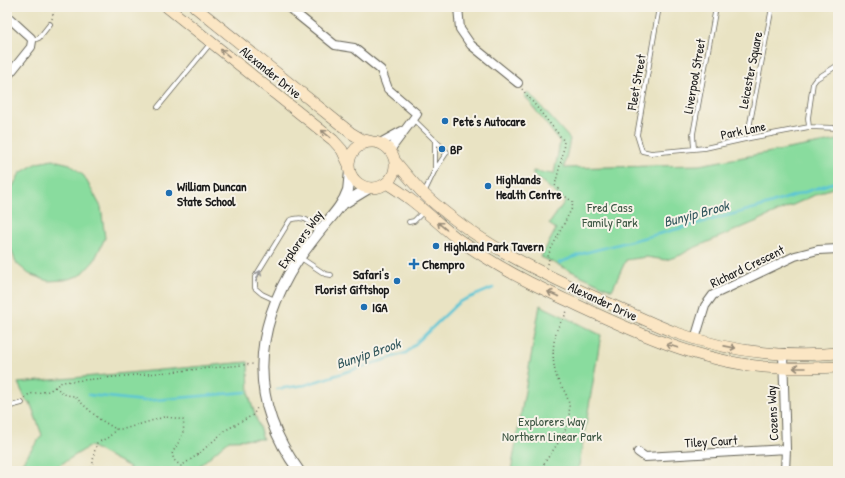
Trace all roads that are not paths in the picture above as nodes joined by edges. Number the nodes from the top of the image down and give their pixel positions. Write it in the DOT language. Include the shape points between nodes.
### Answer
graph roads {
  1 [pos="167,7"];
  2 [pos="195,7"];
  3 [pos="288,7"];
  4 [pos="458,7"];
  5 [pos="659,7"];
  6 [pos="716,7"];
  7 [pos="772,7"];
  8 [pos="7,16"];
  9 [pos="50,24"];
  10 [pos="32,41"];
  11 [pos="211,42"];
  12 [pos="838,65"];
  13 [pos="7,77"];
  14 [pos="518,83"];
  15 [pos="158,107"];
  16 [pos="413,118"];
  17 [pos="809,127"];
  18 [pos="406,128"];
  19 [pos="838,128"];
  20 [pos="750,138"];
  21 [pos="435,140"];
  22 [pos="376,143"];
  23 [pos="694,149"];
  24 [pos="390,150"];
  25 [pos="651,153"];
  26 [pos="395,161"];
  27 [pos="349,169"];
  28 [pos="436,170"];
  29 [pos="386,183"];
  30 [pos="369,188"];
  31 [pos="424,194"];
  32 [pos="341,205"];
  33 [pos="425,210"];
  34 [pos="409,222"];
  35 [pos="320,230"];
  36 [pos="838,249"];
  37 [pos="300,257"];
  38 [pos="331,276"];
  39 [pos="277,301"];
  40 [pos="695,339"];
  41 [pos="838,353"];
  42 [pos="782,354"];
  43 [pos="838,367"];
  44 [pos="782,368"];
  45 [pos="22,403"];
  46 [pos="7,406"];
  47 [pos="786,449"];
  48 [pos="638,452"];
  49 [pos="299,471"];
  50 [pos="785,471"];
  1 -- 11 [label="main road, Alexander Drive"];
  2 -- 22 [label="main road, Alexander Drive" via="351,133"];
  3 -- 16 [label="street" via="334,45 354,48 382,70 388,89 417,114"];
  4 -- 14 [label="street" via="460,29 470,45"];
  5 -- 25 [label="lane, Fleet Street" via="637,135 642,151"];
  6 -- 23 [label="lane, Liverpool Street" via="693,134"];
  7 -- 20 [label="lane, Leicester Square" via="750,123"];
  8 -- 10 [label="street"];
  9 -- 10 [label="lane" via="39,38"];
  10 -- 13 [label="street" via="31,46"];
  11 -- 15 [label="lane"];
  27 -- 11 [label="main road, Alexander Drive, one-way" via="342,150 333,140"];
  12 -- 17 [label="lane" via="813,83"];
  16 -- 18 [label="street"];
  16 -- 21 [label="lane"];
  17 -- 19 [label="lane, Park Lane"];
  17 -- 20 [label="lane, Park Lane"];
  18 -- 22 [label="street"];
  18 -- 24 [label="street"];
  20 -- 23 [label="lane, Park Lane"];
  21 -- 28 [label="lane"];
  21 -- 28 [label="lane" via="447,152"];
  22 -- 24 [label="main road"];
  22 -- 27 [label="main road" via="365,143 354,150 350,157"];
  23 -- 25 [label="lane, Park Lane"];
  24 -- 26 [label="main road"];
  26 -- 29 [label="main road" via="394,173"];
  26 -- 31 [label="main road, Alexander Drive"];
  27 -- 30 [label="main road" via="355,181"];
  27 -- 32 [label="street, Explorers Way" via="348,190"];
  28 -- 31 [label="lane"];
  29 -- 30 [label="main road"];
  29 -- 33 [label="main road, Alexander Drive"];
  30 -- 32 [label="street, Explorers Way"];
  31 -- 40 [label="main road, Alexander Drive" via="459,223 521,262 654,324"];
  32 -- 35 [label="street, Explorers Way"];
  33 -- 34 [label="lane" via="414,221"];
  44 -- 33 [label="main road, Alexander Drive, one-way" via="733,362 690,352 640,333 531,284 456,238"];
  35 -- 37 [label="street, Explorers Way"];
  39 -- 35 [label="lane, one-way" via="255,288 255,277 290,220 305,218"];
  36 -- 40 [label="street, Richard Crescent" via="818,250 795,256 713,295 705,306"];
  37 -- 38 [label="lane"];
  37 -- 39 [label="street, Explorers Way"];
  39 -- 49 [label="street, Explorers Way" via="263,354 266,405 279,440"];
  40 -- 42 [label="main road, Alexander Drive, one-way" via="746,350"];
  41 -- 42 [label="main road, Alexander Drive"];
  42 -- 44 [label="street, Cozens Way"];
  43 -- 44 [label="main road, Alexander Drive, one-way"];
  44 -- 47 [label="street, Cozens Way"];
  45 -- 46 [label="lane"];
  47 -- 48 [label="street, Tiley Court" via="645,457"];
  47 -- 50 [label="street, Cozens Way"];
}
